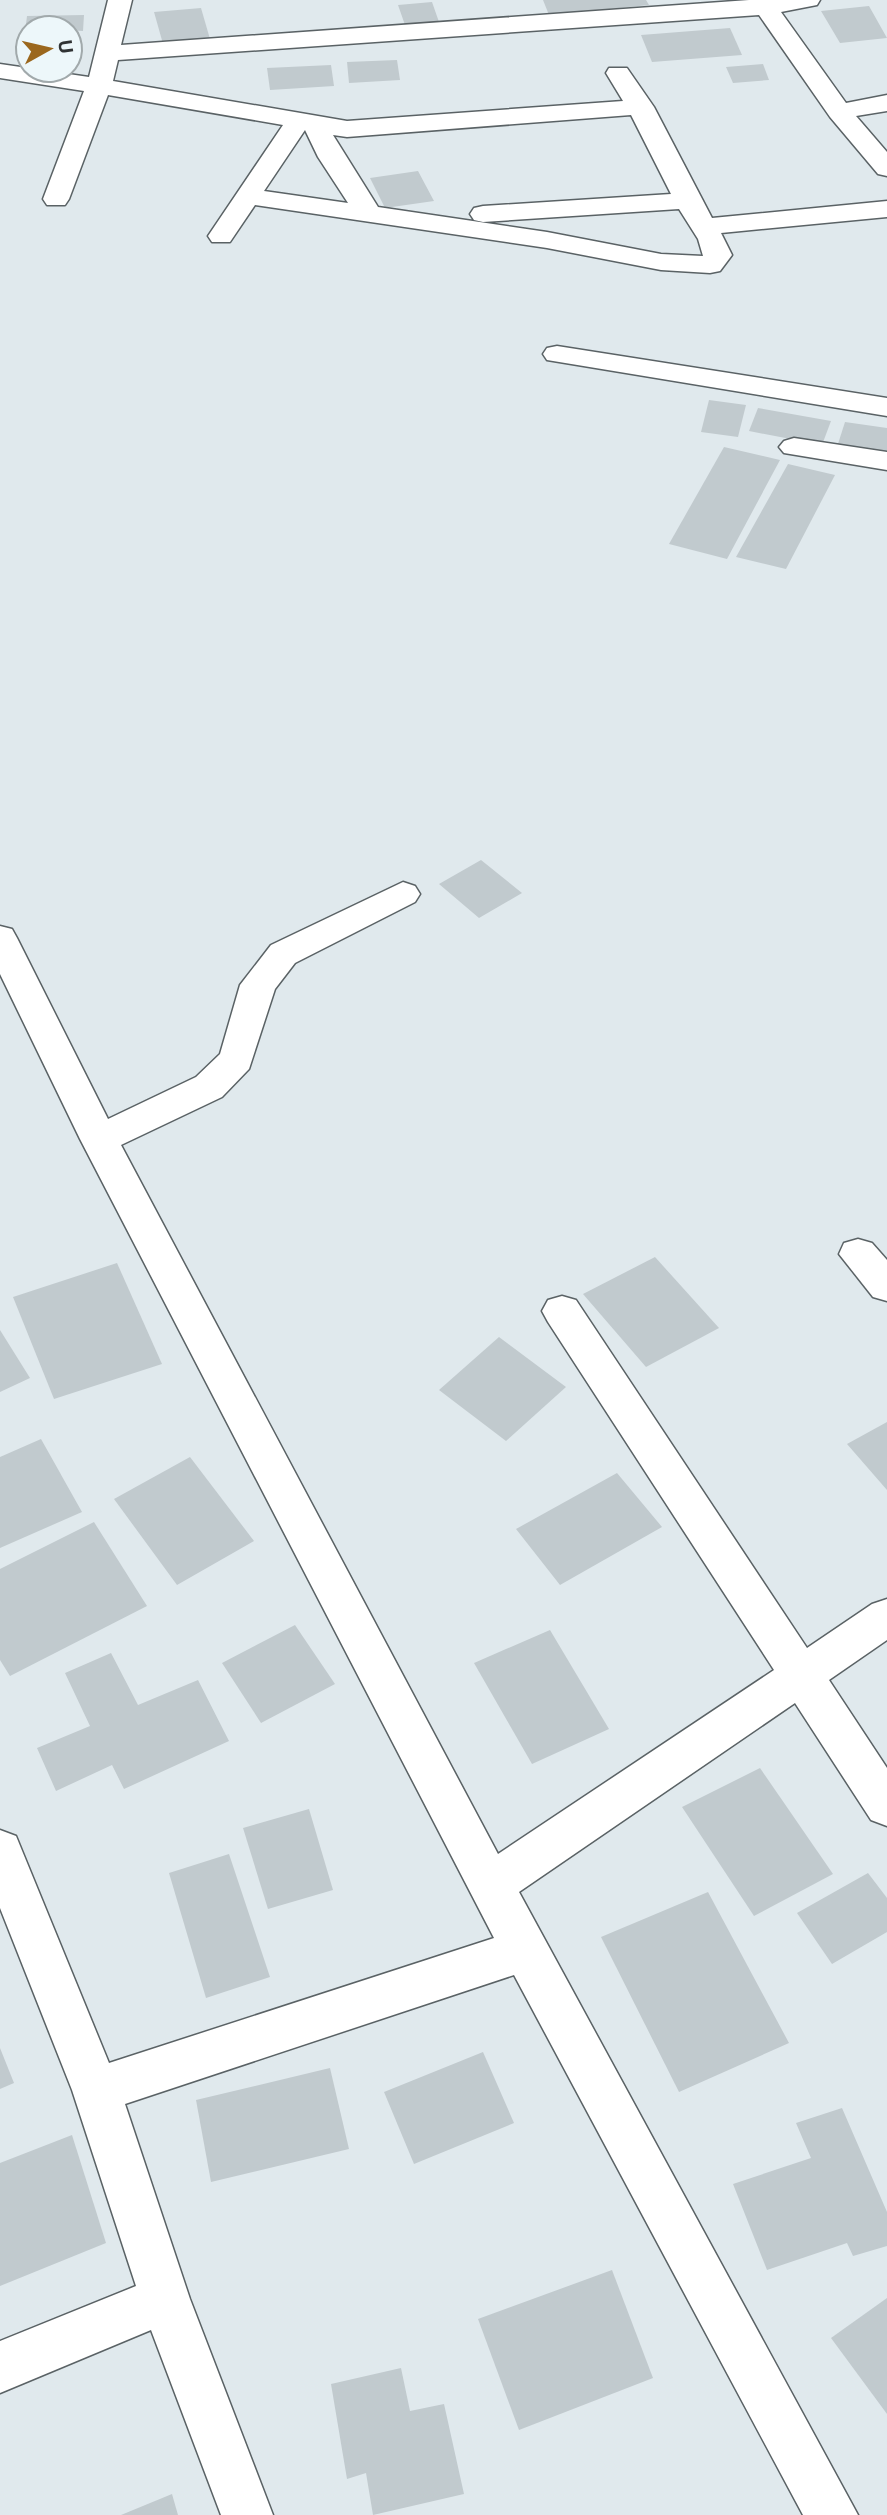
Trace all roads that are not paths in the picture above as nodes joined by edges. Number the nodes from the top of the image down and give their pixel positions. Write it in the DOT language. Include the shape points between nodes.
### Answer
graph roads {
  1 [pos="120,0"];
  2 [pos="808,0"];
  3 [pos="763,3"];
  4 [pos="109,53"];
  5 [pos="0,71"];
  6 [pos="618,73"];
  7 [pos="99,86"];
  8 [pos="887,103"];
  9 [pos="641,107"];
  10 [pos="839,112"];
  11 [pos="307,124"];
  12 [pos="887,167"];
  13 [pos="248,196"];
  14 [pos="56,199"];
  15 [pos="687,201"];
  16 [pos="887,209"];
  17 [pos="366,211"];
  18 [pos="413,219"];
  19 [pos="705,227"];
  20 [pos="222,236"];
  21 [pos="557,354"];
  22 [pos="887,407"];
  23 [pos="794,447"];
  24 [pos="887,461"];
  25 [pos="403,894"];
  26 [pos="0,938"];
  27 [pos="99,1139"];
  28 [pos="859,1254"];
  29 [pos="887,1286"];
  30 [pos="562,1311"];
  31 [pos="887,1617"];
  32 [pos="801,1675"];
  33 [pos="887,1806"];
  34 [pos="0,1850"];
  35 [pos="492,1884"];
  36 [pos="525,1950"];
  37 [pos="96,2090"];
  38 [pos="165,2299"];
  39 [pos="0,2367"];
  40 [pos="247,2515"];
  41 [pos="832,2515"];
  1 -- 4 [label="street"];
  2 -- 3 [label="street"];
  3 -- 4 [label="street" via="455,20"];
  3 -- 10 [label="street"];
  4 -- 7 [label="street"];
  5 -- 7 [label="street"];
  6 -- 9 [label="street"];
  7 -- 11 [label="street" via="262,112"];
  7 -- 14 [label="street"];
  8 -- 10 [label="street"];
  9 -- 11 [label="street" via="346,129"];
  9 -- 15 [label="street"];
  10 -- 12 [label="street"];
  11 -- 13 [label="street"];
  11 -- 17 [label="street"];
  13 -- 17 [label="street"];
  13 -- 20 [label="street"];
  15 -- 18 [label="street"];
  15 -- 19 [label="street"];
  16 -- 19 [label="street"];
  17 -- 18 [label="street"];
  18 -- 19 [label="street" via="695,266 710,265 718,255"];
  21 -- 22 [label="street"];
  23 -- 24 [label="street"];
  25 -- 27 [label="street" via="283,954 258,985 236,1060 209,1087"];
  26 -- 27 [label="street"];
  27 -- 35 [label="street"];
  28 -- 29 [label="street"];
  30 -- 32 [label="street"];
  31 -- 32 [label="street"];
  32 -- 33 [label="street"];
  32 -- 35 [label="street"];
  34 -- 37 [label="street"];
  35 -- 36 [label="street"];
  36 -- 37 [label="street"];
  36 -- 41 [label="street"];
  37 -- 38 [label="street"];
  38 -- 39 [label="street"];
  38 -- 40 [label="street"];
}
